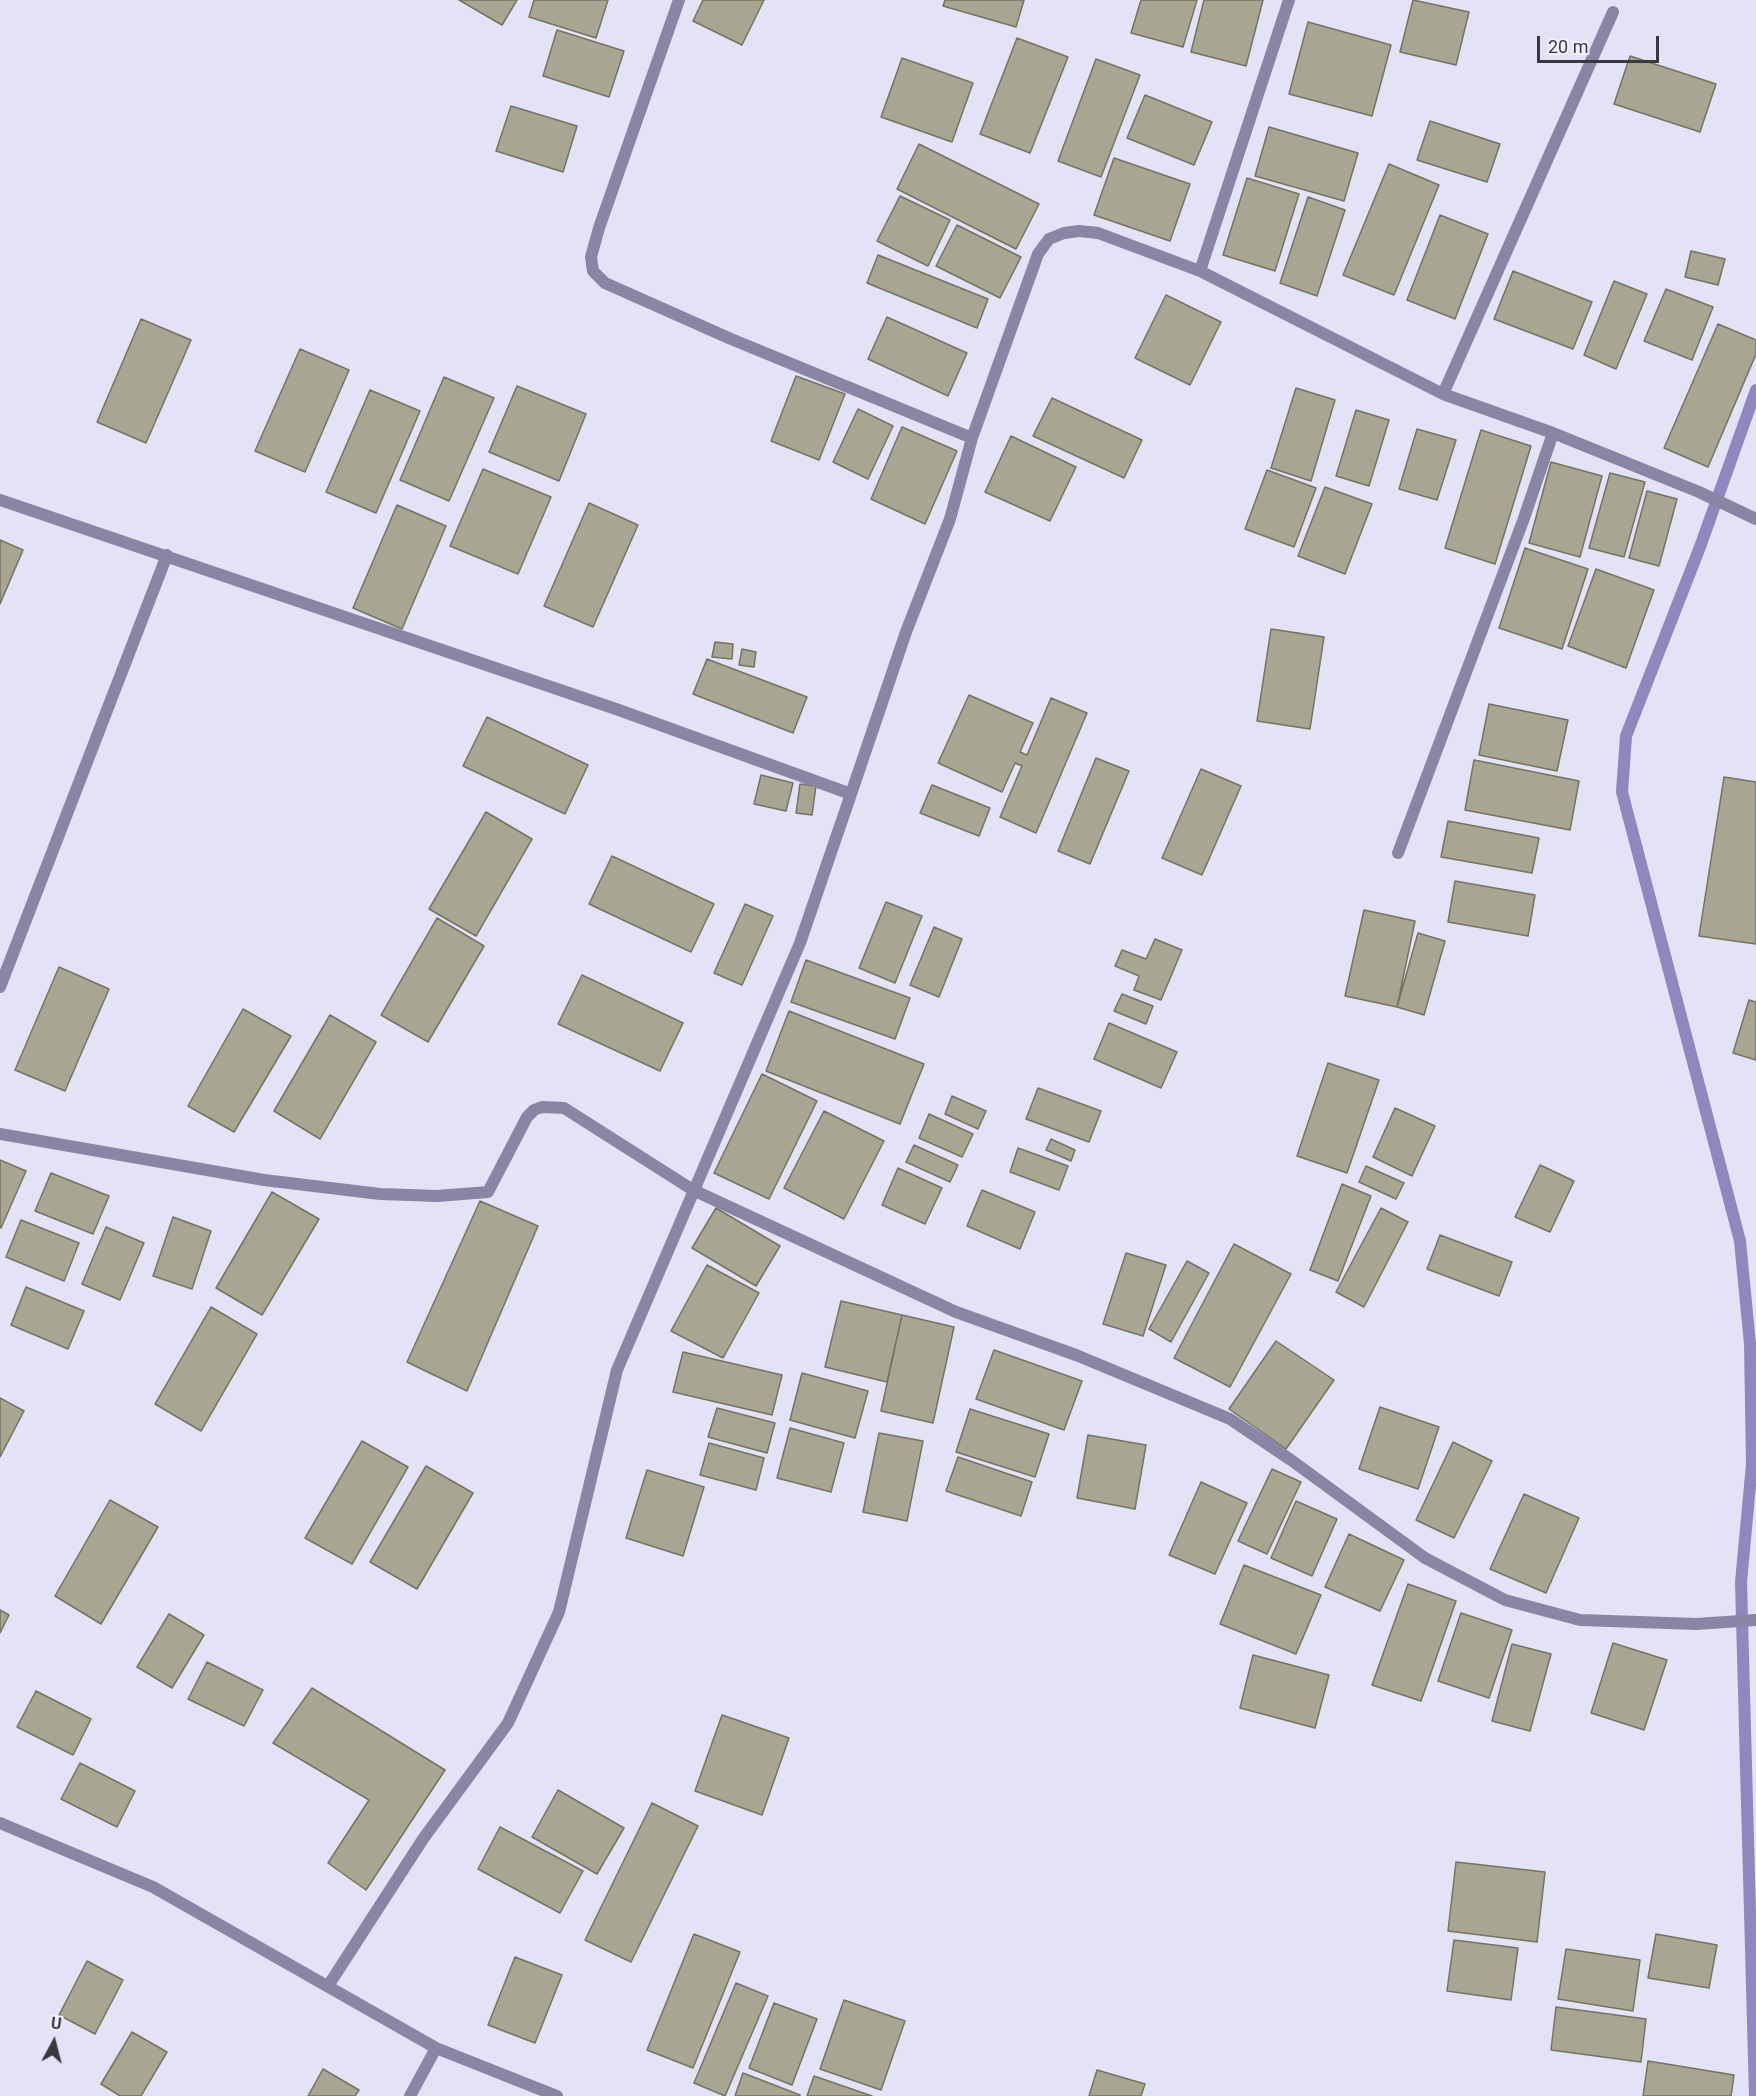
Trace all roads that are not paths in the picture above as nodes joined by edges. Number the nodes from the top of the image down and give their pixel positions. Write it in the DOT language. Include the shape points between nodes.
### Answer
graph roads {
  1 [pos="679,0"];
  2 [pos="1289,0"];
  3 [pos="1613,12"];
  4 [pos="1200,271"];
  5 [pos="1443,394"];
  6 [pos="1553,433"];
  7 [pos="972,438"];
  8 [pos="0,500"];
  9 [pos="1754,519"];
  10 [pos="167,555"];
  11 [pos="851,794"];
  12 [pos="1398,853"];
  13 [pos="0,987"];
  14 [pos="0,1134"];
  15 [pos="693,1190"];
  16 [pos="1756,1620"];
  17 [pos="0,1823"];
  18 [pos="328,1986"];
  19 [pos="436,2048"];
  20 [pos="410,2096"];
  21 [pos="557,2096"];
  1 -- 7 [label="street" via="599,228 591,257 593,271 605,283 731,339"];
  2 -- 4 [label="street"];
  3 -- 5 [label="street"];
  4 -- 5 [label="street"];
  4 -- 7 [label="street" via="1098,233 1079,231 1049,239 1038,254"];
  5 -- 6 [label="street"];
  6 -- 9 [label="street" via="1699,492"];
  6 -- 12 [label="street"];
  7 -- 11 [label="street" via="950,519 906,632"];
  8 -- 10 [label="street"];
  10 -- 11 [label="street"];
  10 -- 13 [label="street"];
  11 -- 15 [label="street" via="800,943"];
  14 -- 15 [label="street" via="264,1180 380,1194 437,1196 488,1192 526,1117 542,1107 564,1108"];
  15 -- 16 [label="street" via="956,1312 1076,1355 1230,1419 1425,1558 1505,1600 1580,1620"];
  15 -- 18 [label="street" via="617,1370 559,1612 508,1723 423,1839"];
  17 -- 18 [label="street" via="153,1887"];
  18 -- 19 [label="street"];
  19 -- 20 [label="street"];
  19 -- 21 [label="street"];
}
